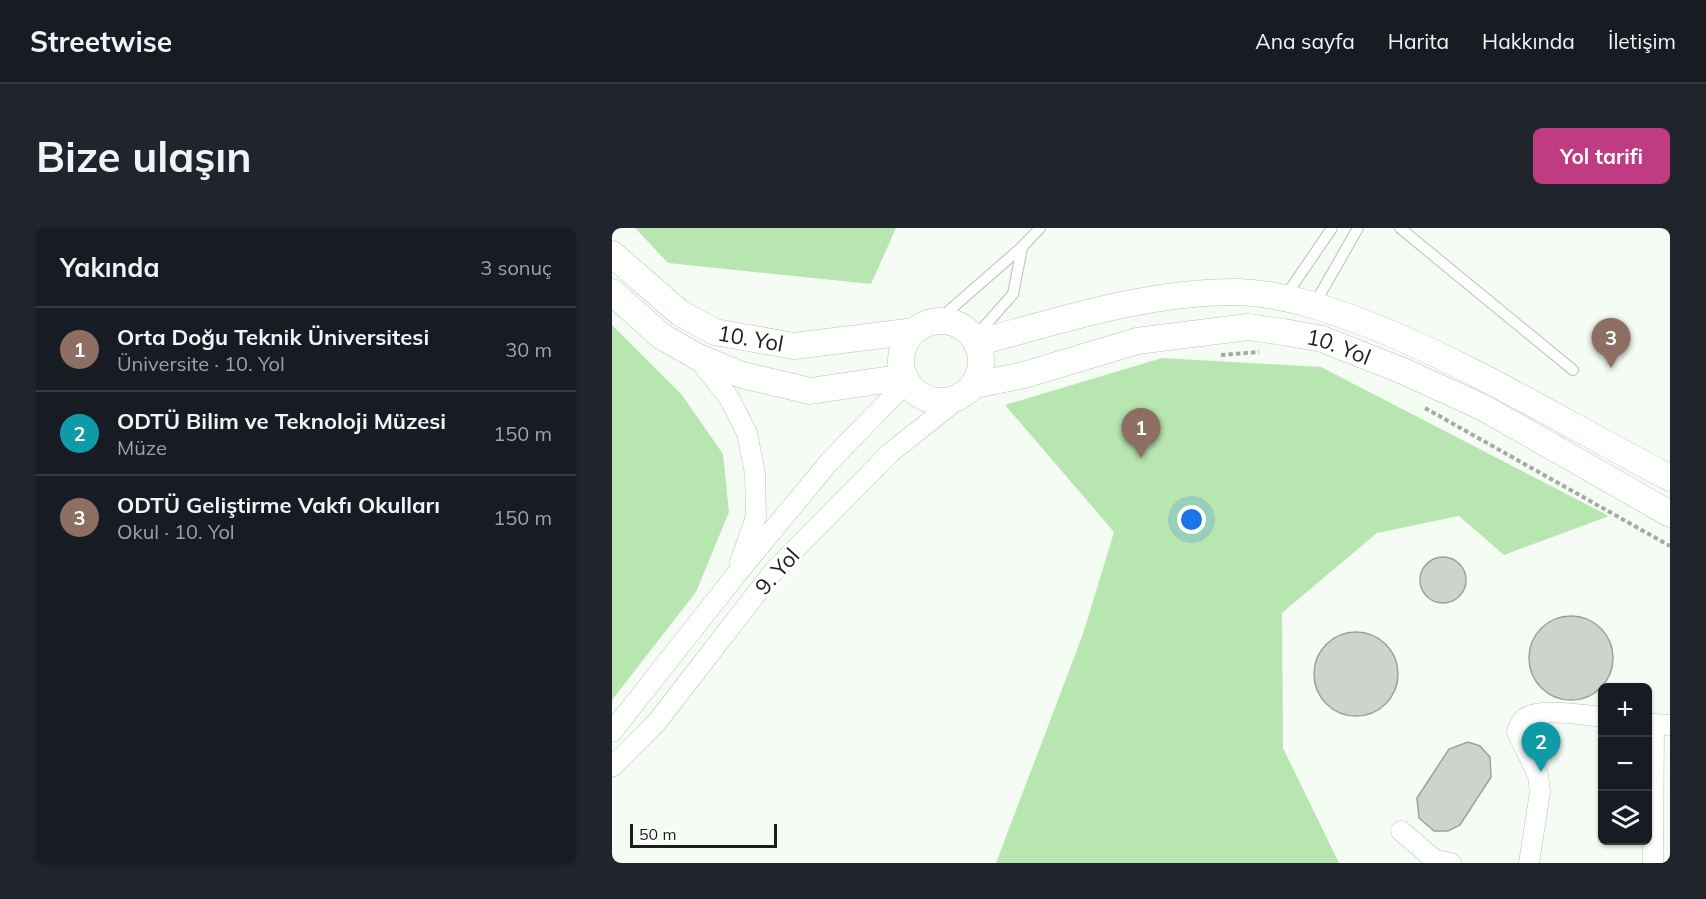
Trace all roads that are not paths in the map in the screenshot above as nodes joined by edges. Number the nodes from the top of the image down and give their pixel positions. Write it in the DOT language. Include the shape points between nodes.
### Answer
graph roads {
  1 [pos="1040,228"];
  2 [pos="1332,228"];
  3 [pos="1358,228"];
  4 [pos="1400,228"];
  5 [pos="1022,247"];
  6 [pos="612,254"];
  7 [pos="612,292"];
  8 [pos="1284,297"];
  9 [pos="1314,305"];
  10 [pos="925,327"];
  11 [pos="975,340"];
  12 [pos="696,357"];
  13 [pos="1573,370"];
  14 [pos="906,379"];
  15 [pos="968,390"];
  16 [pos="1670,478"];
  17 [pos="1670,514"];
  18 [pos="735,576"];
  19 [pos="1598,717"];
  20 [pos="1657,724"];
  21 [pos="612,732"];
  22 [pos="612,767"];
  23 [pos="1401,831"];
  24 [pos="1451,863"];
  25 [pos="1529,863"];
  26 [pos="1653,863"];
  1 -- 5 [label="lane"];
  2 -- 8 [label="lane"];
  3 -- 9 [label="lane"];
  4 -- 13 [label="lane"];
  5 -- 10 [label="lane"];
  5 -- 11 [label="lane" via="1013,294"];
  6 -- 10 [label="street, 10. Yol" via="680,313 715,332 794,346"];
  7 -- 12 [label="street, 10. Yol" via="661,336"];
  8 -- 9 [label="street, 10. Yol"];
  8 -- 11 [label="street, 10. Yol" via="1239,292 1175,296 1106,308"];
  9 -- 16 [label="street, 10. Yol" via="1420,346"];
  10 -- 11 [label="street, 10. Yol" via="957,325"];
  10 -- 14 [label="street" via="903,353"];
  11 -- 15 [label="street" via="981,364"];
  12 -- 14 [label="street, 10. Yol" via="742,375 810,391"];
  12 -- 18 [label="street, 9. Yol" via="729,398 747,433 753,463 756,517"];
  14 -- 15 [label="street, 10. Yol" via="926,398 951,400"];
  14 -- 18 [label="street, 9. Yol" via="830,461"];
  15 -- 17 [label="street, 10. Yol" via="1137,341 1248,327 1322,339 1484,408"];
  15 -- 22 [label="street, 9. Yol" via="890,453 773,572 657,722"];
  18 -- 21 [label="street, 9. Yol"];
  19 -- 25 [label="street" via="1540,713 1527,716 1520,724 1517,732 1538,775 1540,792"];
  20 -- 26 [label="street"];
  23 -- 24 [label="street" via="1435,860"];
}
